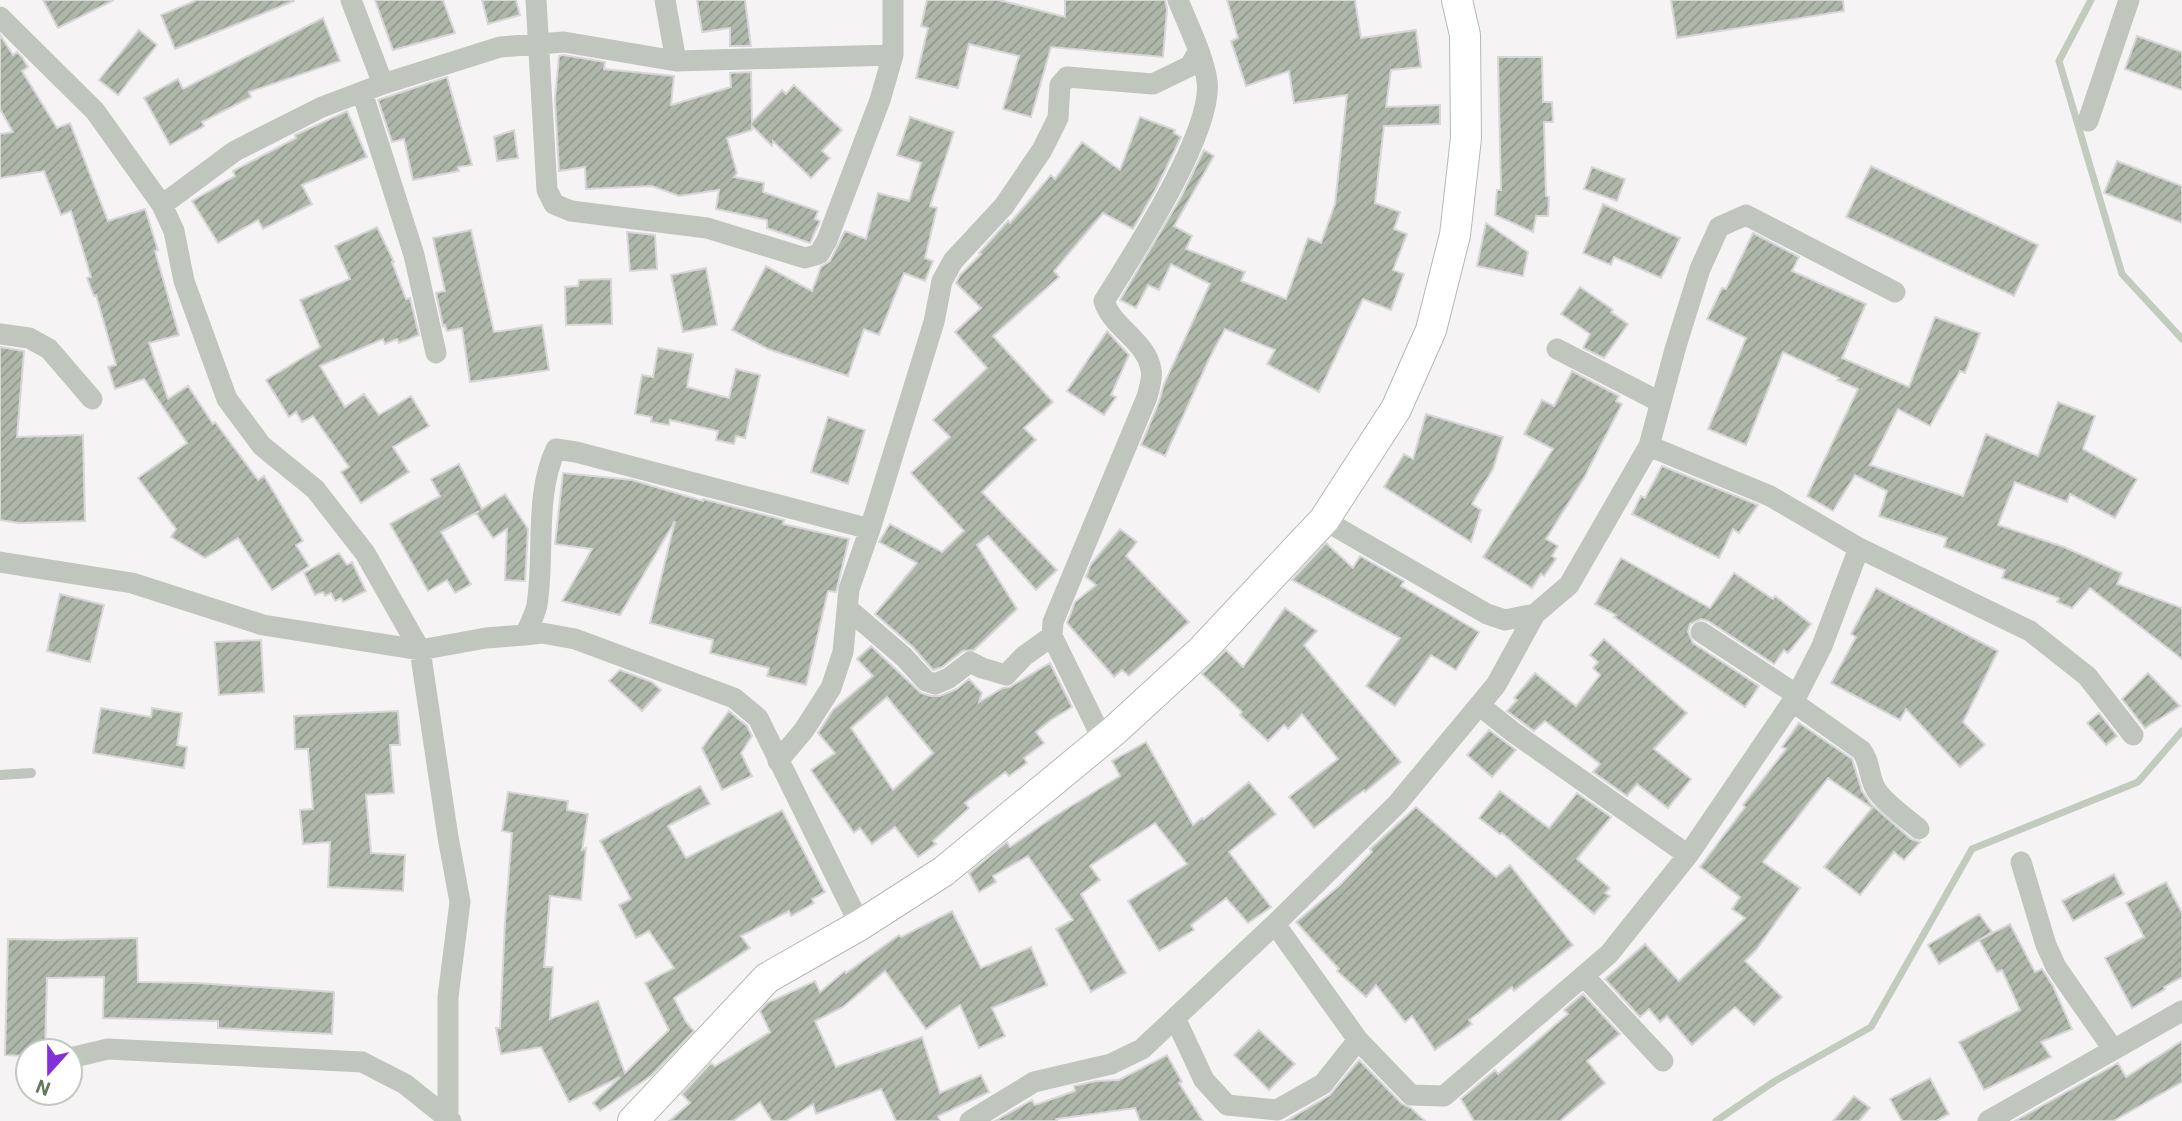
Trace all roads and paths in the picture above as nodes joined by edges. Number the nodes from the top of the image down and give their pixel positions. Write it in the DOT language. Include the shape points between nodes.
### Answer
graph roads {
  1 [pos="351,0"];
  2 [pos="536,0"];
  3 [pos="665,0"];
  4 [pos="894,0"];
  5 [pos="1178,0"];
  6 [pos="1457,0"];
  7 [pos="2129,0"];
  8 [pos="0,17"];
  9 [pos="539,44"];
  10 [pos="1198,52"];
  11 [pos="893,55"];
  12 [pos="676,61"];
  13 [pos="383,84"];
  14 [pos="362,92"];
  15 [pos="2088,121"];
  16 [pos="162,205"];
  17 [pos="1895,292"];
  18 [pos="0,334"];
  19 [pos="1557,349"];
  20 [pos="436,353"];
  21 [pos="92,399"];
  22 [pos="1661,402"];
  23 [pos="1649,446"];
  24 [pos="1324,520"];
  25 [pos="870,529"];
  26 [pos="1859,548"];
  27 [pos="0,562"];
  28 [pos="846,608"];
  29 [pos="1535,614"];
  30 [pos="1701,632"];
  31 [pos="525,635"];
  32 [pos="1052,636"];
  33 [pos="420,650"];
  34 [pos="1795,699"];
  35 [pos="1479,705"];
  36 [pos="2133,735"];
  37 [pos="1103,740"];
  38 [pos="778,761"];
  39 [pos="31,773"];
  40 [pos="0,775"];
  41 [pos="1919,829"];
  42 [pos="1688,855"];
  43 [pos="2021,862"];
  44 [pos="1275,924"];
  45 [pos="860,925"];
  46 [pos="1584,976"];
  47 [pos="2182,1011"];
  48 [pos="1175,1018"];
  49 [pos="1358,1040"];
  50 [pos="2113,1049"];
  51 [pos="84,1055"];
  52 [pos="1663,1061"];
  53 [pos="450,1119"];
  54 [pos="633,1121"];
  55 [pos="970,1121"];
  56 [pos="1988,1121"];
  1 -- 13 [label="street"];
  2 -- 9 [label="street"];
  3 -- 12 [label="street"];
  4 -- 11 [label="street"];
  5 -- 10 [label="street"];
  6 -- 24 [label="main road" via="1465,35 1466,138 1455,235 1440,295 1431,330 1396,409"];
  7 -- 15 [label="street"];
  8 -- 16 [label="street" via="95,111"];
  9 -- 11 [label="street" via="547,190 554,204 571,211 707,228 805,258 819,254 827,240"];
  9 -- 12 [label="street" via="564,42"];
  9 -- 13 [label="street" via="500,47"];
  10 -- 25 [label="street" via="1190,66 1153,84 1067,77 1060,86 1058,118 1042,150 1004,206 953,261 942,281 934,322"];
  10 -- 32 [label="street" via="1207,81 1205,106 1189,151 1144,238 1104,301 1108,314 1148,356 1152,372 1147,397 1063,596"];
  11 -- 12 [label="street"];
  13 -- 14 [label="street"];
  14 -- 16 [label="street" via="235,151"];
  14 -- 20 [label="street" via="414,255"];
  16 -- 33 [label="street" via="174,231 184,281 228,399 262,446 315,489 365,553"];
  17 -- 22 [label="street" via="1746,215 1718,227 1700,269"];
  18 -- 21 [label="street" via="29,338 49,349"];
  19 -- 22 [label="street"];
  22 -- 23 [label="street"];
  23 -- 26 [label="street" via="1770,496"];
  23 -- 29 [label="street" via="1569,585"];
  24 -- 29 [label="street" via="1487,614 1504,620"];
  24 -- 37 [label="main road" via="1202,649"];
  25 -- 28 [label="street"];
  25 -- 31 [label="street" via="556,449 548,464 536,608"];
  26 -- 34 [label="street" via="1822,646"];
  26 -- 36 [label="street" via="2030,631 2087,676"];
  27 -- 33 [label="street" via="132,583 263,625"];
  28 -- 32 [label="street" via="926,681 935,684 970,662 1006,675"];
  28 -- 38 [label="street" via="843,652 831,688"];
  29 -- 35 [label="street" via="1496,685"];
  30 -- 34 [label="street"];
  31 -- 33 [label="street"];
  31 -- 38 [label="street" via="575,639 734,698 758,718"];
  32 -- 37 [label="street"];
  33 -- 53 [label="street" via="460,902 448,997"];
  34 -- 41 [label="street" via="1861,750 1877,792"];
  34 -- 42 [label="street"];
  35 -- 42 [label="street"];
  35 -- 44 [label="street" via="1397,804"];
  37 -- 45 [label="main road" via="944,871"];
  38 -- 45 [label="street"];
  39 -- 40 [label="lane"];
  42 -- 46 [label="street" via="1609,954"];
  43 -- 50 [label="street" via="2056,967"];
  44 -- 48 [label="street"];
  44 -- 49 [label="street"];
  45 -- 54 [label="main road" via="767,978"];
  46 -- 49 [label="street" via="1444,1096 1411,1095"];
  46 -- 52 [label="street"];
  47 -- 50 [label="street"];
  48 -- 49 [label="street" via="1204,1080 1227,1105 1277,1111 1323,1084"];
  48 -- 55 [label="street" via="1142,1049 1111,1065 1034,1082"];
  50 -- 56 [label="street"];
  51 -- 53 [label="street" via="108,1049 362,1062 405,1084"];
}
